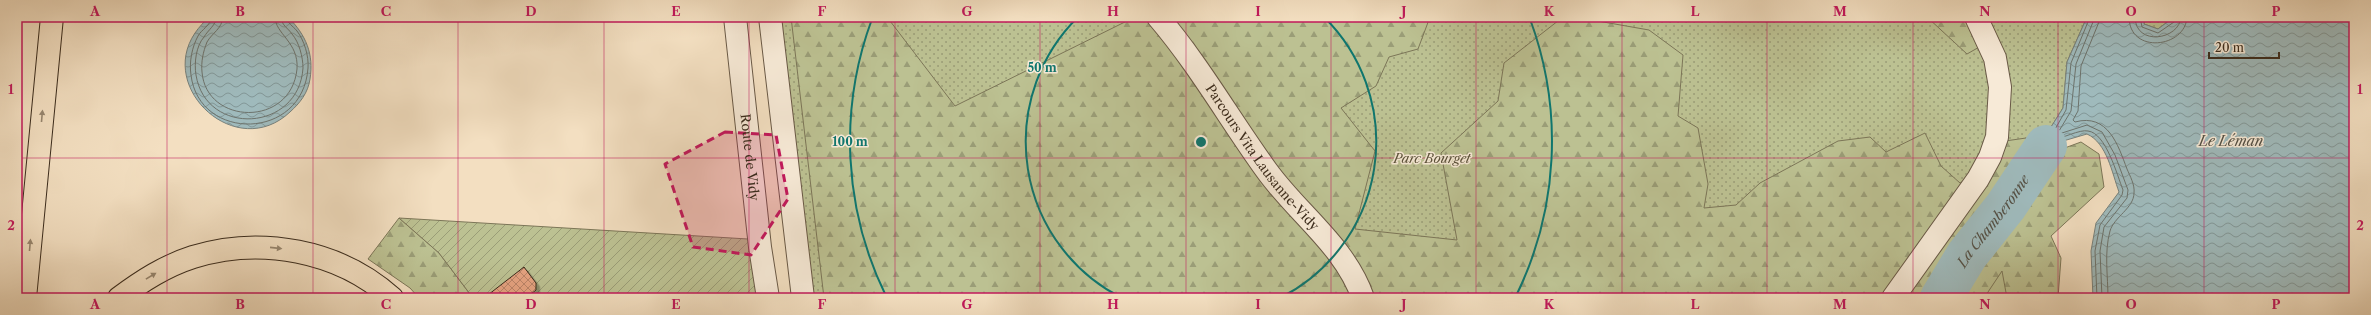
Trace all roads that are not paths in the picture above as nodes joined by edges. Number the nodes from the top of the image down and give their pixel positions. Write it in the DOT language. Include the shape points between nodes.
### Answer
graph roads {
  1 [pos="52,17"];
  2 [pos="735,17"];
  3 [pos="770,17"];
  4 [pos="1158,17"];
  5 [pos="1976,17"];
  6 [pos="25,298"];
  7 [pos="119,298"];
  8 [pos="392,298"];
  9 [pos="768,298"];
  10 [pos="803,298"];
  11 [pos="1363,298"];
  12 [pos="1893,298"];
  6 -- 1 [label="highway, one-way"];
  2 -- 9 [label="street, Route de Vidy"];
  3 -- 10 [label="street"];
  4 -- 11 [label="street, Parcours Vita Lausanne-Vidy" via="1178,40 1267,172 1338,252"];
  5 -- 12 [label="street" via="1995,58 2000,87 1997,137 1978,179"];
  7 -- 8 [label="highway, one-way" via="156,273 192,258 224,250 258,247 293,250 337,264 369,281"];
}
